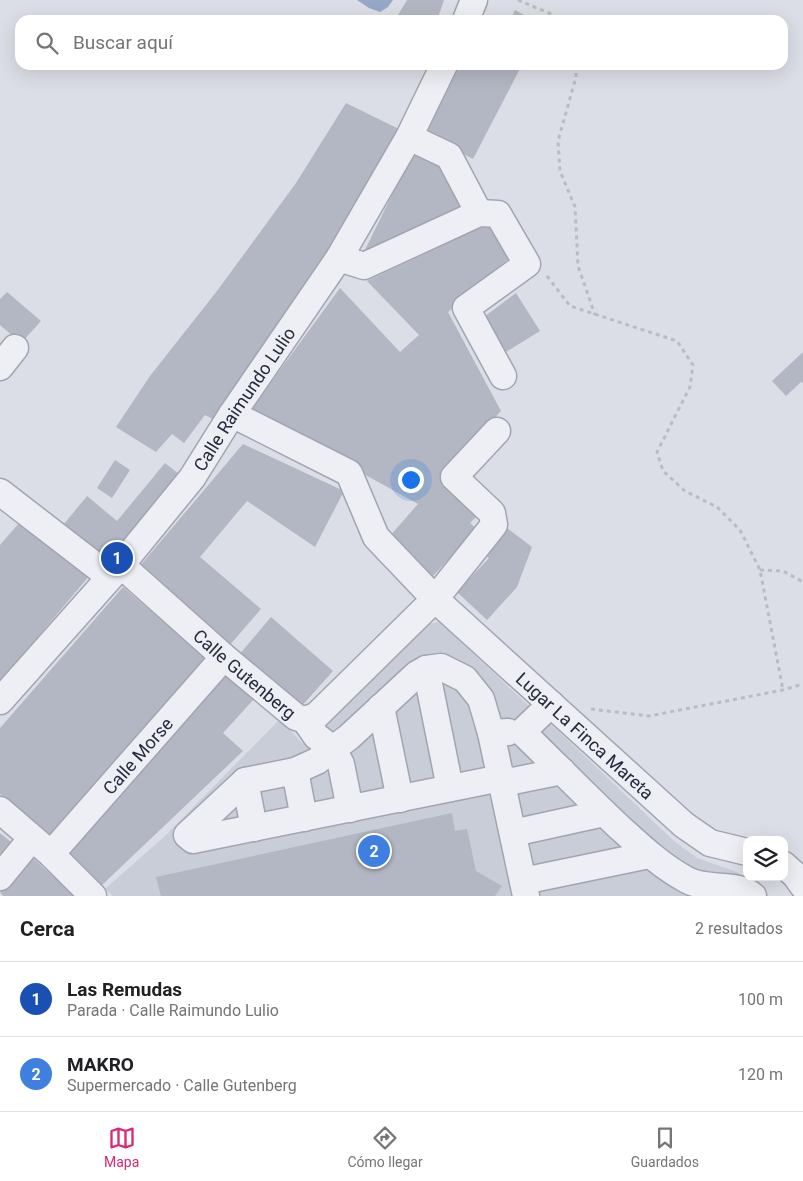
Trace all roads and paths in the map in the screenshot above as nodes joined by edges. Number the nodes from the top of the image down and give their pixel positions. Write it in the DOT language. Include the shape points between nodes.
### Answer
graph roads {
  1 [pos="474,0"];
  2 [pos="518,0"];
  3 [pos="468,15"];
  4 [pos="552,15"];
  5 [pos="442,70"];
  6 [pos="576,70"];
  7 [pos="409,136"];
  8 [pos="479,213"];
  9 [pos="339,258"];
  10 [pos="527,264"];
  11 [pos="595,315"];
  12 [pos="503,376"];
  13 [pos="232,414"];
  14 [pos="497,431"];
  15 [pos="0,492"];
  16 [pos="760,570"];
  17 [pos="115,571"];
  18 [pos="803,582"];
  19 [pos="435,599"];
  20 [pos="224,657"];
  21 [pos="426,669"];
  22 [pos="803,684"];
  23 [pos="783,690"];
  24 [pos="0,701"];
  25 [pos="551,704"];
  26 [pos="381,707"];
  27 [pos="590,708"];
  28 [pos="305,720"];
  29 [pos="522,732"];
  30 [pos="491,733"];
  31 [pos="333,749"];
  32 [pos="295,770"];
  33 [pos="562,771"];
  34 [pos="501,778"];
  35 [pos="245,781"];
  36 [pos="450,788"];
  37 [pos="400,799"];
  38 [pos="350,809"];
  39 [pos="0,810"];
  40 [pos="604,813"];
  41 [pos="304,818"];
  42 [pos="254,828"];
  43 [pos="513,833"];
  44 [pos="42,846"];
  45 [pos="743,851"];
  46 [pos="649,855"];
  47 [pos="788,869"];
  48 [pos="0,877"];
  49 [pos="803,886"];
  50 [pos="524,888"];
  51 [pos="695,891"];
  52 [pos="94,896"];
  53 [pos="753,896"];
  1 -- 3 [label="street"];
  2 -- 4 [label="path"];
  5 -- 7 [label="street, Calle Raimundo Lulio"];
  6 -- 11 [label="path" via="558,141 560,171 575,207 578,266"];
  7 -- 8 [label="street" via="449,156"];
  7 -- 9 [label="street, Calle Raimundo Lulio"];
  8 -- 9 [label="street" via="364,266"];
  8 -- 10 [label="street" via="498,214"];
  9 -- 13 [label="street, Calle Raimundo Lulio"];
  10 -- 11 [label="path" via="543,271 570,306"];
  10 -- 12 [label="street" via="466,308"];
  11 -- 16 [label="path" via="677,341 693,365 690,387 657,452 662,471 685,491 717,507 740,530"];
  13 -- 17 [label="street, Calle Raimundo Lulio" via="192,478"];
  13 -- 19 [label="street, Lugar La Finca Mareta" via="349,472 376,537"];
  14 -- 19 [label="street, Calle Gutenberg" via="454,476 492,513 494,525"];
  15 -- 17 [label="street, Calle Gutenberg"];
  16 -- 18 [label="path" via="783,571"];
  16 -- 23 [label="path"];
  17 -- 20 [label="street, Calle Gutenberg"];
  17 -- 24 [label="street, Calle Raimundo Lulio"];
  19 -- 25 [label="street, Lugar La Finca Mareta"];
  19 -- 28 [label="street, Calle Gutenberg" via="316,716"];
  20 -- 28 [label="street, Calle Gutenberg" via="296,717"];
  20 -- 44 [label="street, Calle Morse"];
  21 -- 26 [label="street"];
  21 -- 30 [label="street" via="441,668 466,679 481,699"];
  21 -- 36 [label="street"];
  22 -- 23 [label="path"];
  23 -- 27 [label="path" via="649,716"];
  25 -- 29 [label="street"];
  25 -- 45 [label="street, Lugar La Finca Mareta" via="684,826 710,843"];
  26 -- 31 [label="street"];
  26 -- 37 [label="street"];
  28 -- 31 [label="street" via="316,736"];
  29 -- 30 [label="street"];
  29 -- 33 [label="street"];
  30 -- 34 [label="street"];
  31 -- 32 [label="street" via="317,761"];
  31 -- 38 [label="street" via="341,764"];
  32 -- 35 [label="street"];
  32 -- 41 [label="street"];
  33 -- 34 [label="street" via="513,781"];
  33 -- 40 [label="street"];
  34 -- 36 [label="street"];
  34 -- 43 [label="street"];
  35 -- 42 [label="street"];
  35 -- 42 [label="street" via="187,835 193,840"];
  36 -- 37 [label="street"];
  37 -- 38 [label="street"];
  38 -- 41 [label="street"];
  39 -- 44 [label="street"];
  40 -- 43 [label="street"];
  40 -- 46 [label="street"];
  41 -- 42 [label="street"];
  43 -- 50 [label="street"];
  44 -- 48 [label="street, Calle Morse"];
  44 -- 52 [label="street"];
  46 -- 50 [label="street"];
  46 -- 51 [label="street" via="688,880"];
  47 -- 49 [label="street"];
  51 -- 53 [label="street" via="740,889"];
}
